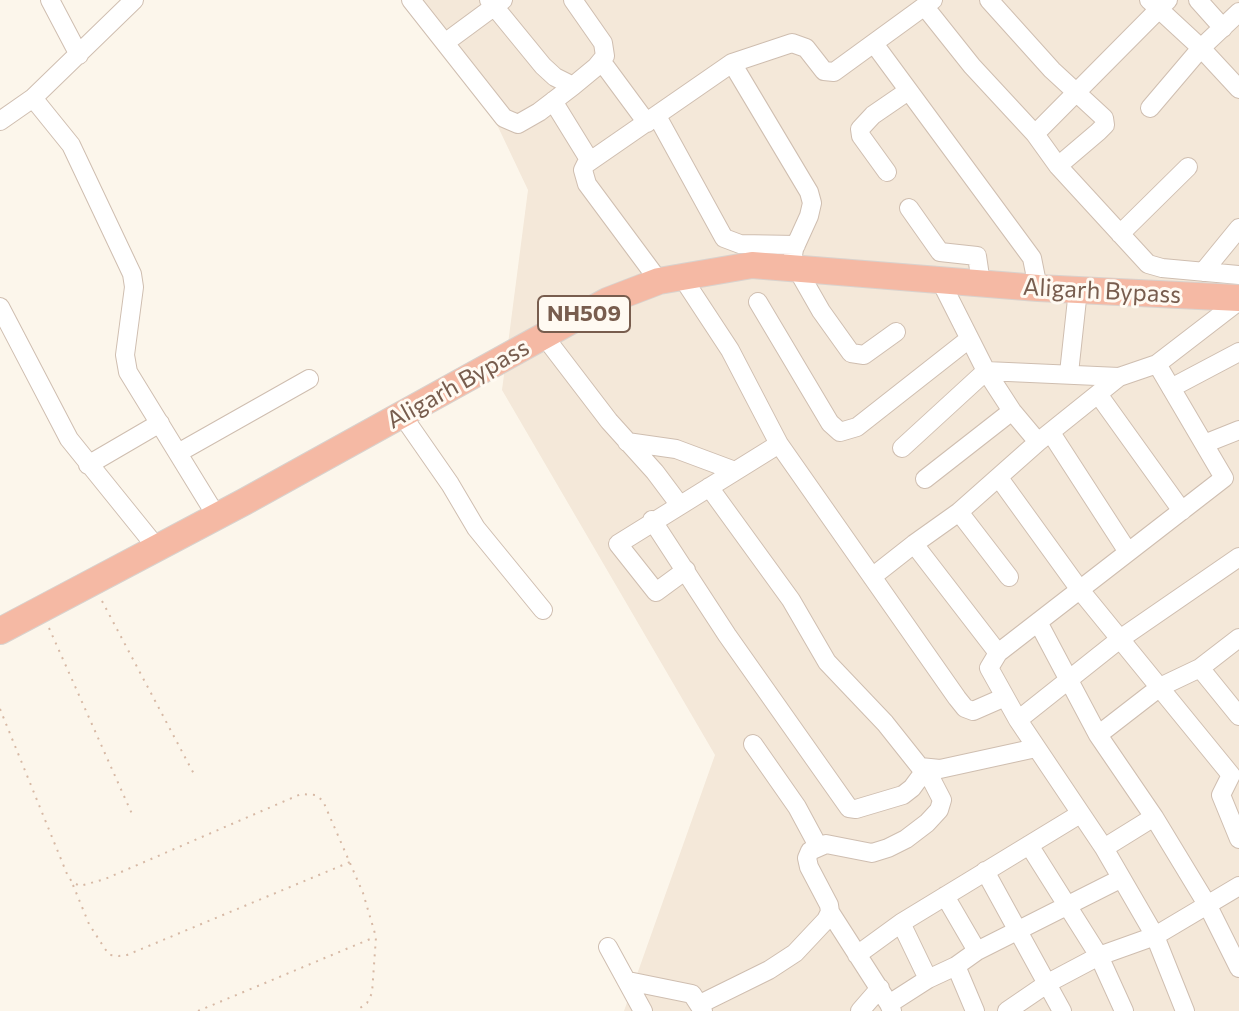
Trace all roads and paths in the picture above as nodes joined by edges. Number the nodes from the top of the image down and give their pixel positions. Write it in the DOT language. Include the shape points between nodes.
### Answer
graph roads {
  1 [pos="50,0"];
  2 [pos="134,0"];
  3 [pos="411,0"];
  4 [pos="573,0"];
  5 [pos="989,0"];
  6 [pos="1198,0"];
  7 [pos="495,2"];
  8 [pos="1159,3"];
  9 [pos="929,4"];
  10 [pos="1239,12"];
  11 [pos="1223,28"];
  12 [pos="446,42"];
  13 [pos="875,45"];
  14 [pos="1201,48"];
  15 [pos="79,55"];
  16 [pos="602,62"];
  17 [pos="732,63"];
  18 [pos="1237,82"];
  19 [pos="573,86"];
  20 [pos="908,91"];
  21 [pos="1078,91"];
  22 [pos="33,98"];
  23 [pos="553,101"];
  24 [pos="1150,108"];
  25 [pos="652,120"];
  26 [pos="0,121"];
  27 [pos="1035,134"];
  28 [pos="590,161"];
  29 [pos="1058,166"];
  30 [pos="1188,167"];
  31 [pos="887,172"];
  32 [pos="909,208"];
  33 [pos="1239,228"];
  34 [pos="1120,234"];
  35 [pos="794,259"];
  36 [pos="980,271"];
  37 [pos="1203,272"];
  38 [pos="1239,275"];
  39 [pos="939,278"];
  40 [pos="671,279"];
  41 [pos="1038,288"];
  42 [pos="1078,290"];
  43 [pos="1239,300"];
  44 [pos="758,302"];
  45 [pos="0,307"];
  46 [pos="896,332"];
  47 [pos="544,336"];
  48 [pos="969,339"];
  49 [pos="1239,352"];
  50 [pos="1157,364"];
  51 [pos="986,371"];
  52 [pos="1069,373"];
  53 [pos="1119,377"];
  54 [pos="309,379"];
  55 [pos="1171,388"];
  56 [pos="1098,394"];
  57 [pos="1012,411"];
  58 [pos="402,415"];
  59 [pos="160,423"];
  60 [pos="1239,430"];
  61 [pos="1045,437"];
  62 [pos="627,442"];
  63 [pos="779,444"];
  64 [pos="1204,444"];
  65 [pos="902,448"];
  66 [pos="178,453"];
  67 [pos="88,465"];
  68 [pos="735,471"];
  69 [pos="999,478"];
  70 [pos="925,479"];
  71 [pos="709,487"];
  72 [pos="679,504"];
  73 [pos="212,508"];
  74 [pos="1182,511"];
  75 [pos="959,512"];
  76 [pos="652,520"];
  77 [pos="914,544"];
  78 [pos="157,548"];
  79 [pos="1128,552"];
  80 [pos="1239,557"];
  81 [pos="686,570"];
  82 [pos="872,577"];
  83 [pos="1009,577"];
  84 [pos="93,583"];
  85 [pos="1080,590"];
  86 [pos="41,609"];
  87 [pos="543,610"];
  88 [pos="1038,622"];
  89 [pos="0,631"];
  90 [pos="1239,638"];
  91 [pos="1120,639"];
  92 [pos="998,653"];
  93 [pos="1200,668"];
  94 [pos="1069,679"];
  95 [pos="1160,687"];
  96 [pos="1005,697"];
  97 [pos="0,709"];
  98 [pos="1239,716"];
  99 [pos="1018,720"];
  100 [pos="1098,735"];
  101 [pos="753,744"];
  102 [pos="1036,748"];
  103 [pos="926,769"];
  104 [pos="195,776"];
  105 [pos="1236,778"];
  106 [pos="132,814"];
  107 [pos="1080,814"];
  108 [pos="1154,817"];
  109 [pos="1239,839"];
  110 [pos="1029,845"];
  111 [pos="818,846"];
  112 [pos="1104,848"];
  113 [pos="351,861"];
  114 [pos="985,871"];
  115 [pos="1120,879"];
  116 [pos="72,882"];
  117 [pos="1238,889"];
  118 [pos="945,896"];
  119 [pos="1208,906"];
  120 [pos="1067,907"];
  121 [pos="830,912"];
  122 [pos="901,923"];
  123 [pos="1018,930"];
  124 [pos="1155,936"];
  125 [pos="376,937"];
  126 [pos="608,947"];
  127 [pos="977,951"];
  128 [pos="857,955"];
  129 [pos="1099,956"];
  130 [pos="956,966"];
  131 [pos="1239,968"];
  132 [pos="928,979"];
  133 [pos="628,981"];
  134 [pos="1048,983"];
  135 [pos="887,1001"];
  136 [pos="702,1007"];
  137 [pos="198,1011"];
  138 [pos="356,1011"];
  139 [pos="643,1011"];
  140 [pos="860,1011"];
  141 [pos="975,1011"];
  142 [pos="1007,1011"];
  143 [pos="1062,1011"];
  144 [pos="1124,1011"];
  145 [pos="1185,1011"];
  1 -- 15 [label="street"];
  2 -- 15 [label="street"];
  3 -- 12 [label="street"];
  4 -- 16 [label="street" via="606,49"];
  5 -- 21 [label="street"];
  6 -- 11 [label="street"];
  7 -- 12 [label="street"];
  7 -- 19 [label="street" via="551,75"];
  8 -- 14 [label="street"];
  8 -- 21 [label="street"];
  9 -- 13 [label="street"];
  9 -- 27 [label="street" via="972,66"];
  10 -- 11 [label="street"];
  11 -- 14 [label="street"];
  12 -- 23 [label="street" via="514,124"];
  13 -- 17 [label="street" via="829,73 806,48 792,43"];
  13 -- 20 [label="street"];
  14 -- 18 [label="street"];
  14 -- 24 [label="street"];
  15 -- 22 [label="street"];
  16 -- 19 [label="street"];
  16 -- 25 [label="street"];
  17 -- 25 [label="street"];
  17 -- 35 [label="street" via="809,192 812,203"];
  19 -- 23 [label="street"];
  20 -- 31 [label="street" via="860,129"];
  20 -- 41 [label="street" via="1032,258"];
  21 -- 27 [label="street"];
  21 -- 29 [label="street" via="1105,125"];
  22 -- 26 [label="street"];
  22 -- 59 [label="street" via="71,145 130,268 134,287 126,367"];
  23 -- 28 [label="street"];
  25 -- 28 [label="street"];
  25 -- 35 [label="street" via="724,238"];
  27 -- 29 [label="street"];
  28 -- 40 [label="street" via="583,170 587,184"];
  29 -- 34 [label="street"];
  30 -- 34 [label="street"];
  32 -- 36 [label="street" via="940,252 975,254"];
  33 -- 37 [label="street"];
  34 -- 37 [label="street" via="1148,264"];
  35 -- 39 [label="highway, Aligarh Bypass / NH509"];
  35 -- 40 [label="highway, Aligarh Bypass / NH509"];
  35 -- 46 [label="street" via="851,353 864,355"];
  36 -- 39 [label="highway, Aligarh Bypass / NH509"];
  36 -- 41 [label="highway, Aligarh Bypass / NH509"];
  37 -- 38 [label="street"];
  39 -- 48 [label="street"];
  40 -- 47 [label="highway, Aligarh Bypass / NH509" via="607,301"];
  40 -- 63 [label="street" via="730,350"];
  41 -- 42 [label="highway, Aligarh Bypass / NH509"];
  42 -- 43 [label="highway, Aligarh Bypass / NH509"];
  42 -- 52 [label="street"];
  43 -- 50 [label="street"];
  44 -- 48 [label="street" via="840,432 857,427"];
  45 -- 67 [label="street"];
  47 -- 58 [label="highway, Aligarh Bypass / NH509"];
  47 -- 62 [label="street"];
  48 -- 51 [label="street"];
  49 -- 55 [label="street"];
  50 -- 53 [label="street"];
  50 -- 55 [label="street"];
  51 -- 52 [label="street"];
  51 -- 57 [label="street"];
  51 -- 65 [label="street"];
  52 -- 53 [label="street"];
  53 -- 56 [label="street"];
  54 -- 66 [label="street"];
  55 -- 64 [label="street"];
  56 -- 61 [label="street"];
  56 -- 74 [label="street"];
  57 -- 61 [label="street"];
  57 -- 70 [label="street"];
  58 -- 73 [label="highway, Aligarh Bypass / NH509"];
  58 -- 87 [label="street" via="476,528"];
  59 -- 66 [label="street"];
  59 -- 67 [label="street"];
  60 -- 64 [label="street"];
  61 -- 69 [label="street"];
  61 -- 79 [label="street"];
  62 -- 68 [label="street" via="676,449"];
  62 -- 72 [label="street"];
  63 -- 68 [label="street"];
  63 -- 82 [label="street"];
  64 -- 74 [label="street" via="1224,478"];
  66 -- 73 [label="street"];
  67 -- 78 [label="street"];
  68 -- 71 [label="street"];
  69 -- 75 [label="street"];
  69 -- 85 [label="street"];
  71 -- 72 [label="street"];
  71 -- 103 [label="street" via="791,600 827,662"];
  72 -- 76 [label="street"];
  73 -- 78 [label="highway, Aligarh Bypass / NH509"];
  74 -- 79 [label="street"];
  75 -- 77 [label="street"];
  75 -- 83 [label="street"];
  76 -- 81 [label="street"];
  76 -- 81 [label="street" via="618,544 656,592"];
  77 -- 82 [label="street"];
  77 -- 92 [label="street"];
  78 -- 84 [label="highway, Aligarh Bypass / NH509"];
  79 -- 85 [label="street"];
  80 -- 91 [label="street"];
  81 -- 103 [label="street" via="849,808 903,795"];
  82 -- 96 [label="street" via="965,708 973,711"];
  84 -- 86 [label="highway, Aligarh Bypass / NH509"];
  84 -- 104 [label="path"];
  85 -- 88 [label="street"];
  85 -- 91 [label="street"];
  86 -- 89 [label="highway, Aligarh Bypass / NH509"];
  86 -- 106 [label="path"];
  88 -- 92 [label="street"];
  88 -- 94 [label="street"];
  90 -- 93 [label="street"];
  91 -- 94 [label="street"];
  91 -- 95 [label="street"];
  92 -- 96 [label="street" via="989,668"];
  93 -- 95 [label="street"];
  93 -- 98 [label="street"];
  94 -- 99 [label="street"];
  94 -- 100 [label="street"];
  95 -- 100 [label="street"];
  95 -- 105 [label="street"];
  96 -- 99 [label="street"];
  97 -- 116 [label="path"];
  99 -- 102 [label="street"];
  100 -- 108 [label="street"];
  101 -- 111 [label="street"];
  102 -- 103 [label="street"];
  102 -- 107 [label="street"];
  103 -- 111 [label="street" via="942,800 927,823 906,839 872,853 837,844"];
  105 -- 109 [label="street" via="1221,795"];
  107 -- 110 [label="street"];
  107 -- 112 [label="street"];
  108 -- 112 [label="street"];
  108 -- 119 [label="street"];
  110 -- 114 [label="street"];
  110 -- 120 [label="street"];
  111 -- 121 [label="street" via="807,858"];
  112 -- 115 [label="street"];
  113 -- 116 [label="path" via="323,801 301,794 89,885"];
  113 -- 116 [label="path" via="119,956 110,955 97,937"];
  113 -- 125 [label="path"];
  114 -- 118 [label="street"];
  114 -- 123 [label="street"];
  115 -- 120 [label="street"];
  115 -- 124 [label="street"];
  117 -- 119 [label="street"];
  118 -- 122 [label="street"];
  118 -- 127 [label="street"];
  119 -- 124 [label="street"];
  119 -- 131 [label="street"];
  120 -- 123 [label="street"];
  120 -- 129 [label="street"];
  121 -- 128 [label="street"];
  121 -- 136 [label="street" via="795,953"];
  122 -- 128 [label="street"];
  122 -- 132 [label="street"];
  123 -- 127 [label="street"];
  123 -- 134 [label="street"];
  124 -- 129 [label="street"];
  124 -- 145 [label="street"];
  125 -- 137 [label="path"];
  125 -- 138 [label="path" via="372,993"];
  126 -- 133 [label="street"];
  127 -- 130 [label="street"];
  128 -- 135 [label="street"];
  129 -- 134 [label="street"];
  129 -- 144 [label="street"];
  130 -- 132 [label="street"];
  130 -- 141 [label="street"];
  132 -- 135 [label="street"];
  133 -- 136 [label="street" via="683,990"];
  133 -- 139 [label="street"];
  134 -- 142 [label="street"];
  134 -- 143 [label="street"];
  135 -- 140 [label="street"];
}
